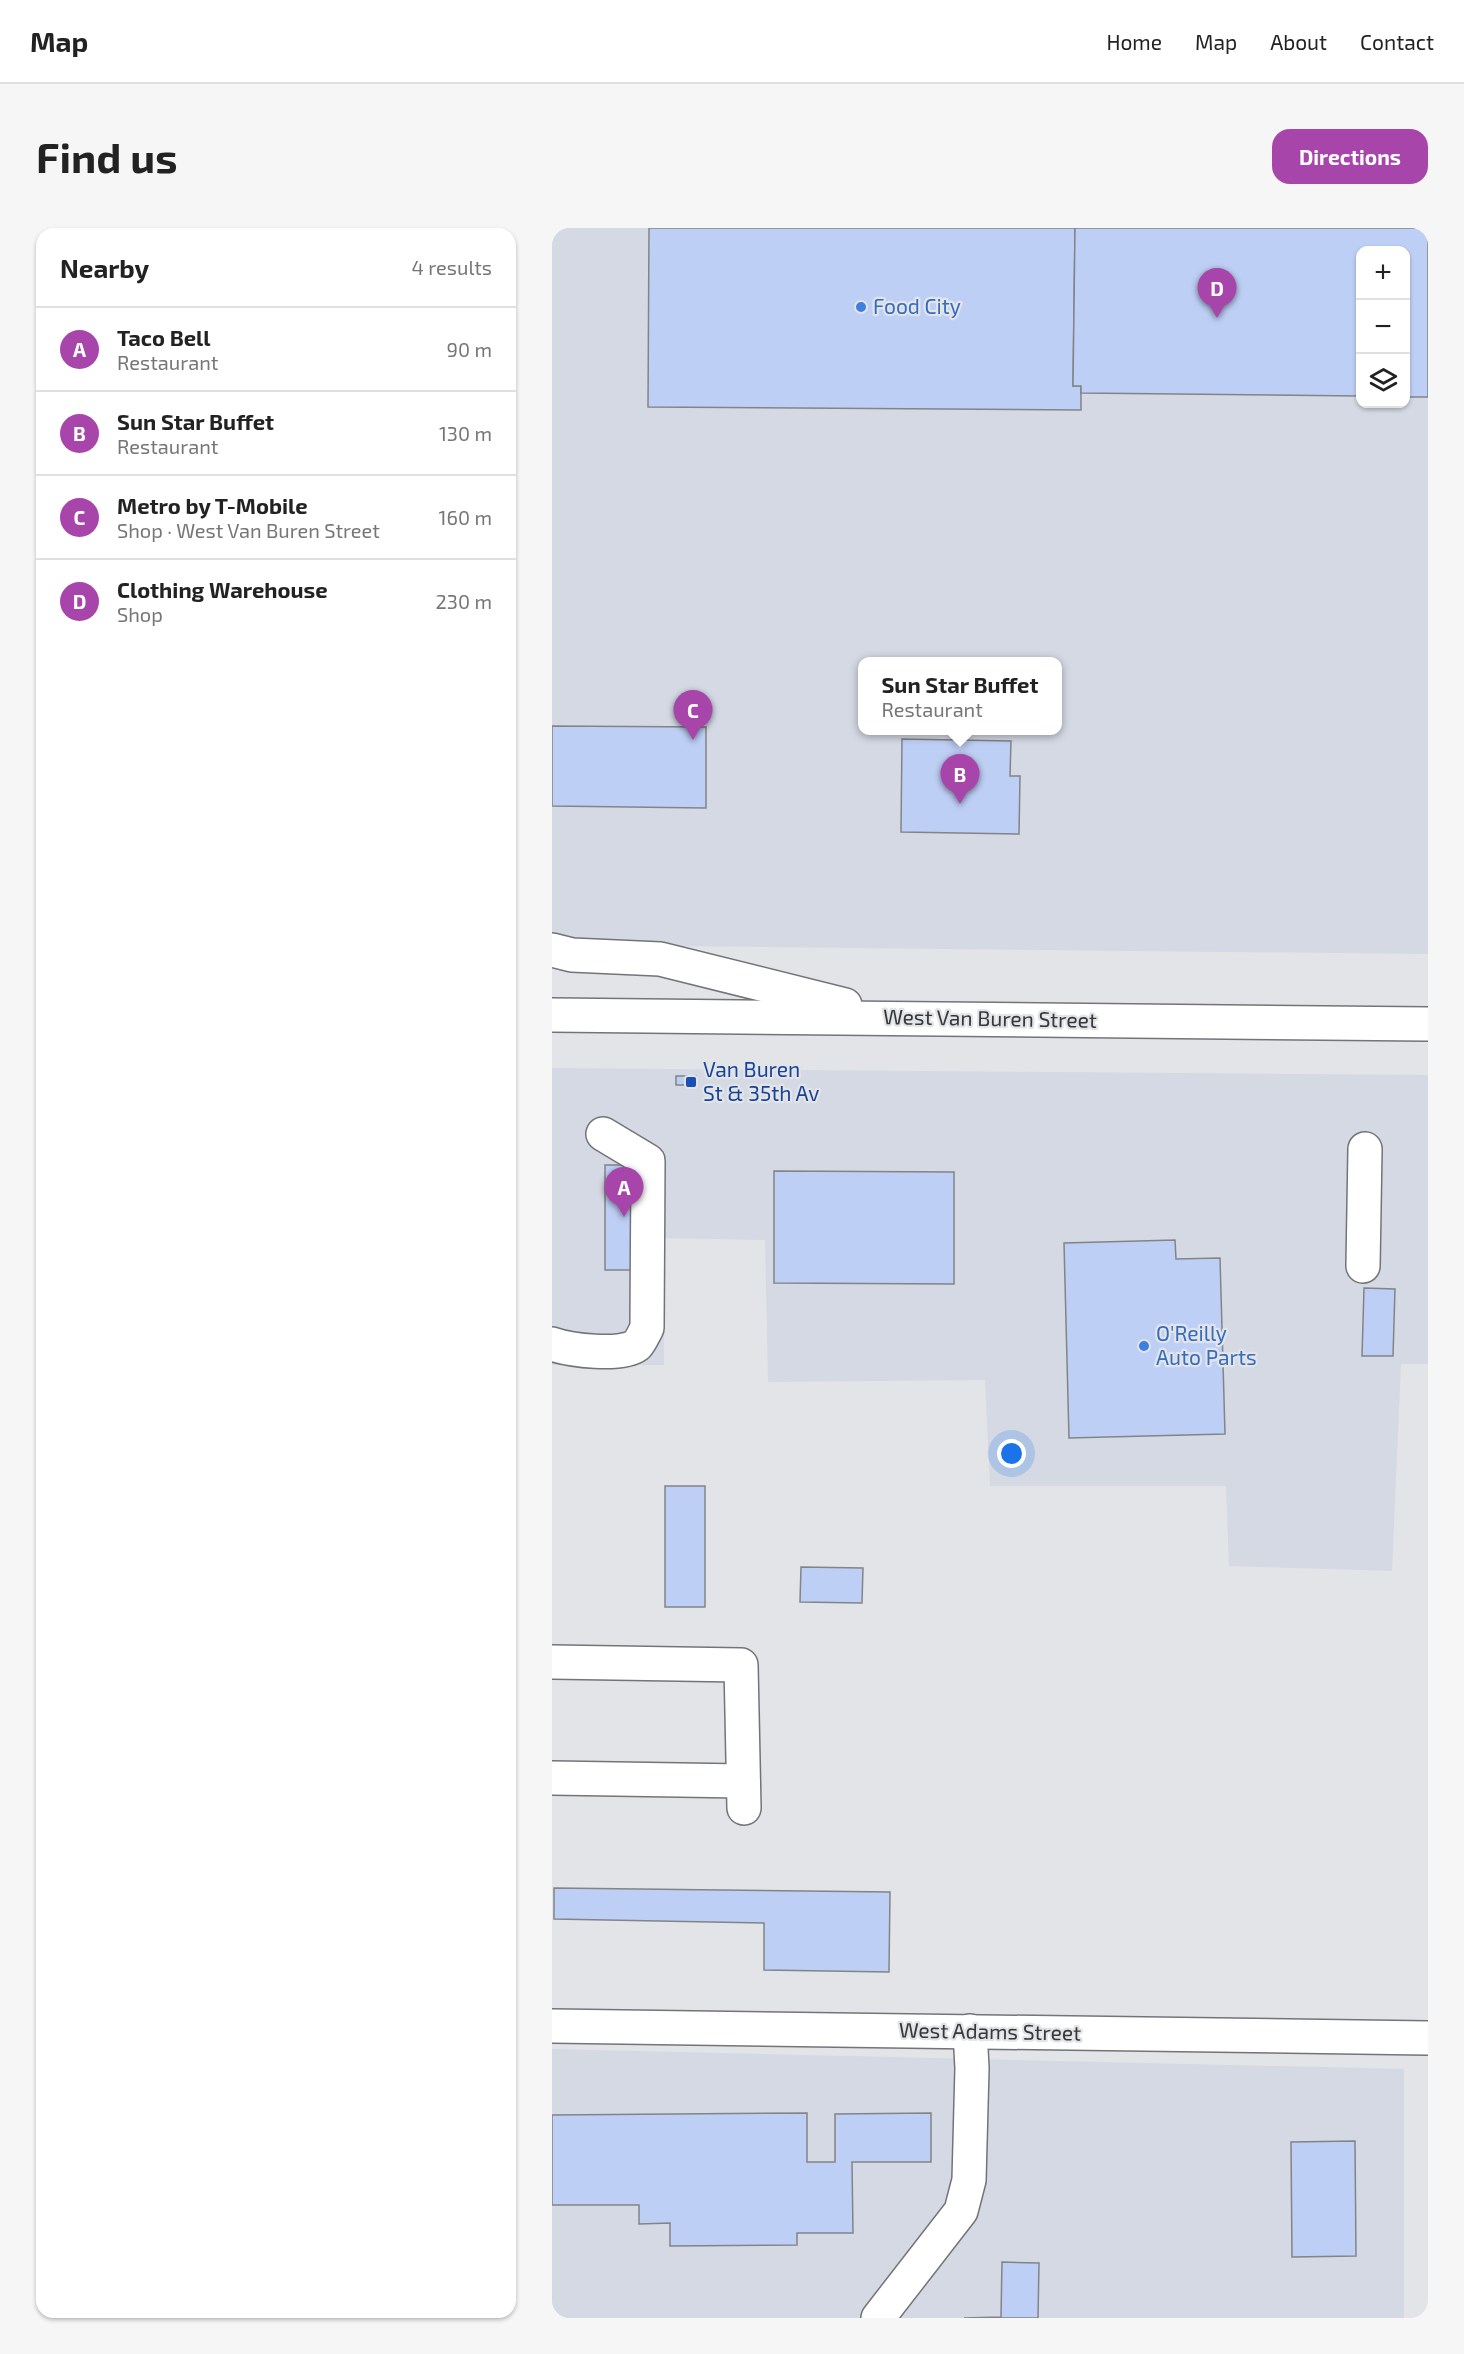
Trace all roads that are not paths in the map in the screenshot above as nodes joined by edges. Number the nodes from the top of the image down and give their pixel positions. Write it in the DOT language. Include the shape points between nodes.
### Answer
graph roads {
  1 [pos="552,950"];
  2 [pos="552,1015"];
  3 [pos="896,1018"];
  4 [pos="1428,1024"];
  5 [pos="603,1134"];
  6 [pos="1365,1149"];
  7 [pos="1363,1266"];
  8 [pos="552,1344"];
  9 [pos="552,1662"];
  10 [pos="552,1778"];
  11 [pos="552,2026"];
  12 [pos="970,2031"];
  13 [pos="1428,2037"];
  14 [pos="878,2318"];
  1 -- 3 [label="main road" via="572,955 660,959"];
  2 -- 3 [label="main road, West Van Buren Street"];
  3 -- 4 [label="main road, West Van Buren Street"];
  5 -- 8 [label="main road" via="648,1161 647,1328 637,1345 619,1351 567,1350"];
  6 -- 7 [label="main road"];
  9 -- 10 [label="main road" via="741,1665 744,1795"];
  11 -- 12 [label="main road, West Adams Street"];
  12 -- 13 [label="main road, West Adams Street"];
  12 -- 14 [label="main road" via="969,2180 961,2211"];
}
